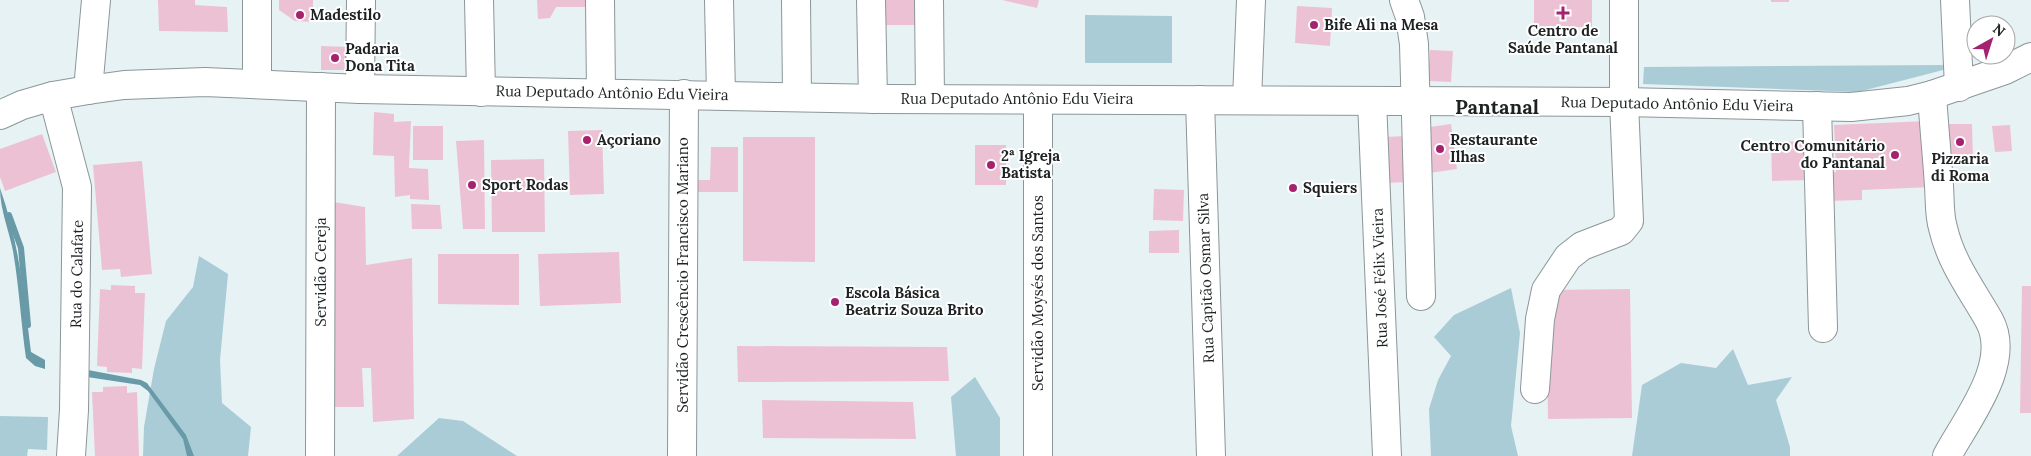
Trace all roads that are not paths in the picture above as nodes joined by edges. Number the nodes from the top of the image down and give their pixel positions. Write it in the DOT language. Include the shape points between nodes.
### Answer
graph roads {
  1 [pos="96,0"];
  2 [pos="257,0"];
  3 [pos="361,0"];
  4 [pos="479,0"];
  5 [pos="600,0"];
  6 [pos="720,0"];
  7 [pos="796,0"];
  8 [pos="870,0"];
  9 [pos="929,0"];
  10 [pos="1251,0"];
  11 [pos="1404,0"];
  12 [pos="1624,0"];
  13 [pos="1955,0"];
  14 [pos="2031,57"];
  15 [pos="257,83"];
  16 [pos="322,87"];
  17 [pos="1959,87"];
  18 [pos="360,89"];
  19 [pos="88,90"];
  20 [pos="481,92"];
  21 [pos="601,93"];
  22 [pos="684,94"];
  23 [pos="721,95"];
  24 [pos="1932,95"];
  25 [pos="53,96"];
  26 [pos="797,96"];
  27 [pos="873,99"];
  28 [pos="930,99"];
  29 [pos="1038,100"];
  30 [pos="1200,100"];
  31 [pos="1247,100"];
  32 [pos="1414,100"];
  33 [pos="1372,101"];
  34 [pos="1624,102"];
  35 [pos="1817,106"];
  36 [pos="0,115"];
  37 [pos="1421,296"];
  38 [pos="1823,328"];
  39 [pos="1535,389"];
  40 [pos="72,456"];
  41 [pos="320,456"];
  42 [pos="682,456"];
  43 [pos="1038,456"];
  44 [pos="1211,456"];
  45 [pos="1387,456"];
  46 [pos="1946,456"];
  1 -- 19 [label="street"];
  2 -- 15 [label="street"];
  3 -- 18 [label="street"];
  4 -- 20 [label="street"];
  5 -- 21 [label="street"];
  6 -- 23 [label="street"];
  7 -- 26 [label="street"];
  8 -- 27 [label="street"];
  9 -- 28 [label="street"];
  10 -- 31 [label="street"];
  11 -- 32 [label="street" via="1414,44"];
  12 -- 34 [label="street"];
  13 -- 17 [label="street"];
  14 -- 17 [label="street, Rua Deputado Antônio Edu Vieira"];
  15 -- 16 [label="street, Rua Deputado Antônio Edu Vieira"];
  15 -- 19 [label="street, Rua Deputado Antônio Edu Vieira" via="165,83"];
  16 -- 18 [label="street, Rua Deputado Antônio Edu Vieira"];
  16 -- 41 [label="street, Servidão Cereja"];
  17 -- 24 [label="street, Rua Deputado Antônio Edu Vieira"];
  18 -- 20 [label="street, Rua Deputado Antônio Edu Vieira"];
  19 -- 25 [label="street, Rua Deputado Antônio Edu Vieira"];
  20 -- 21 [label="street, Rua Deputado Antônio Edu Vieira"];
  21 -- 22 [label="street, Rua Deputado Antônio Edu Vieira"];
  22 -- 23 [label="street, Rua Deputado Antônio Edu Vieira"];
  22 -- 42 [label="street, Servidão Crescêncio Francisco Mariano"];
  23 -- 26 [label="street, Rua Deputado Antônio Edu Vieira"];
  24 -- 35 [label="street, Rua Deputado Antônio Edu Vieira" via="1876,105"];
  24 -- 46 [label="street" via="1942,227 1950,252 1990,322 1995,339 1993,366 1986,390"];
  25 -- 36 [label="street, Rua Deputado Antônio Edu Vieira"];
  25 -- 40 [label="street, Rua do Calafate" via="73,166 78,197"];
  26 -- 27 [label="street, Rua Deputado Antônio Edu Vieira"];
  27 -- 28 [label="street, Rua Deputado Antônio Edu Vieira"];
  28 -- 29 [label="street, Rua Deputado Antônio Edu Vieira"];
  29 -- 30 [label="street, Rua Deputado Antônio Edu Vieira"];
  29 -- 43 [label="street, Servidão Moysés dos Santos"];
  30 -- 31 [label="street, Rua Deputado Antônio Edu Vieira"];
  30 -- 44 [label="street, Rua Capitão Osmar Silva"];
  31 -- 33 [label="street, Rua Deputado Antônio Edu Vieira"];
  32 -- 33 [label="street, Rua Deputado Antônio Edu Vieira"];
  32 -- 34 [label="street, Rua Deputado Antônio Edu Vieira"];
  32 -- 37 [label="street"];
  33 -- 45 [label="street, Rua José Félix Vieira"];
  34 -- 35 [label="street, Rua Deputado Antônio Edu Vieira"];
  34 -- 39 [label="street" via="1628,221 1621,231 1582,246 1568,257 1546,290 1540,319"];
  35 -- 38 [label="street"];
}
